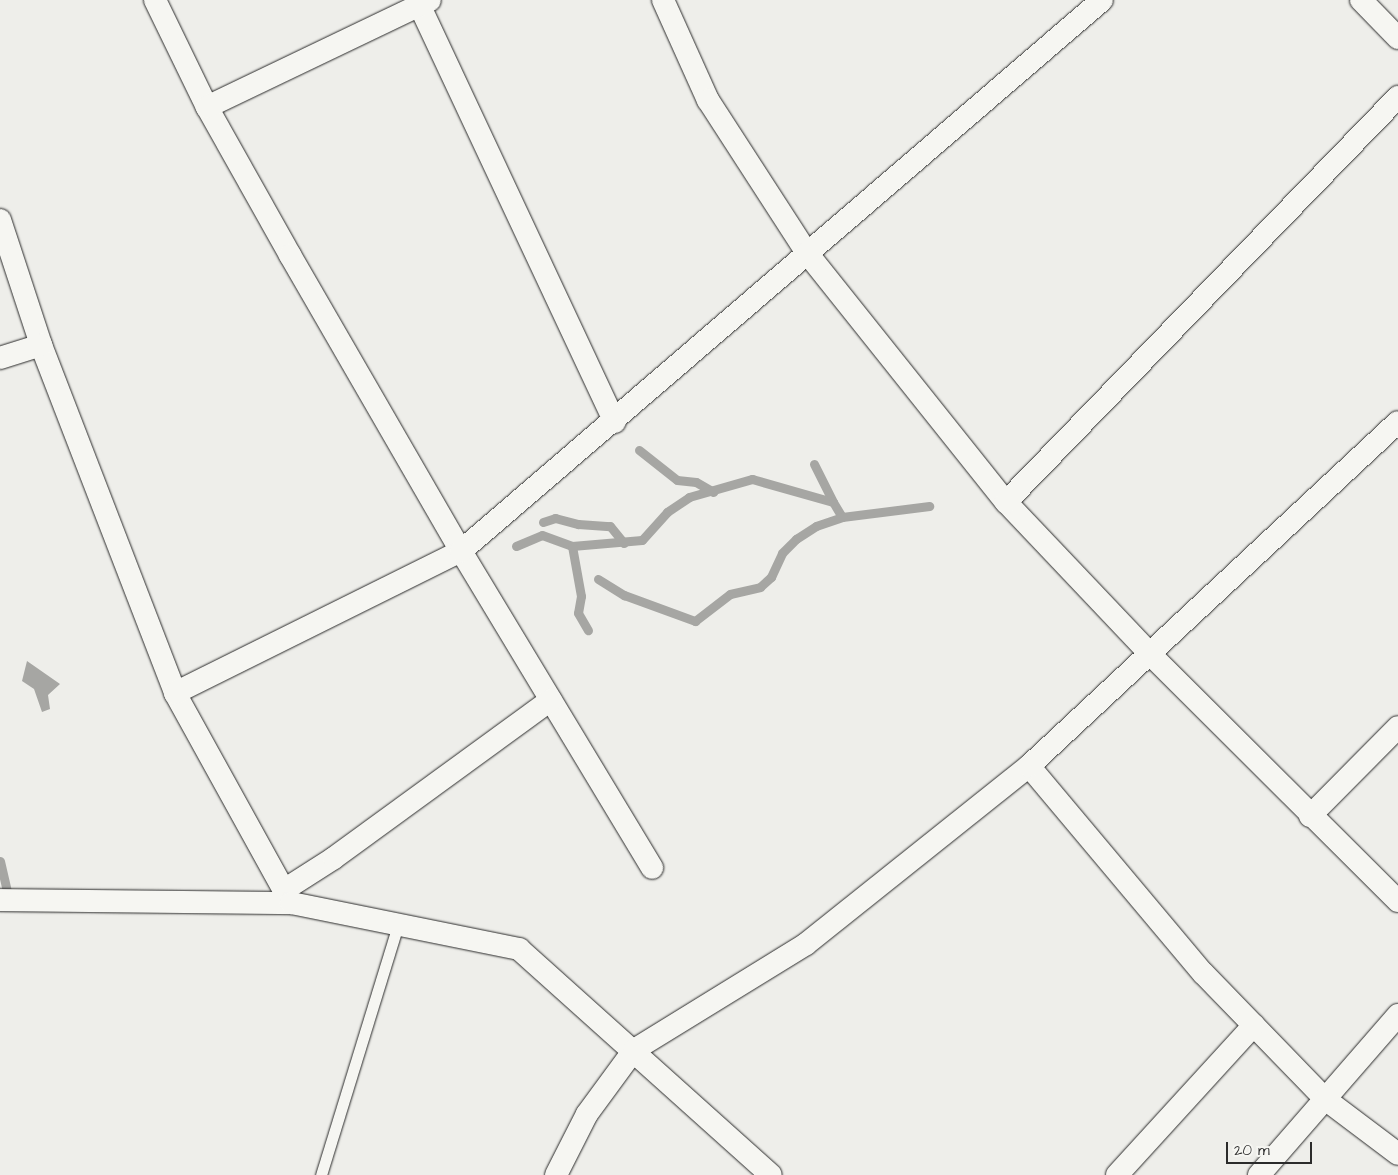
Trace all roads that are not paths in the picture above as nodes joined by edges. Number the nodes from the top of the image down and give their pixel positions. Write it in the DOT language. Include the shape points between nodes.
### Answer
graph roads {
  1 [pos="155,0"];
  2 [pos="663,0"];
  3 [pos="1102,0"];
  4 [pos="1361,0"];
  5 [pos="422,2"];
  6 [pos="1398,38"];
  7 [pos="1398,97"];
  8 [pos="207,107"];
  9 [pos="0,220"];
  10 [pos="807,253"];
  11 [pos="40,345"];
  12 [pos="0,358"];
  13 [pos="615,422"];
  14 [pos="1398,422"];
  15 [pos="1006,502"];
  16 [pos="461,551"];
  17 [pos="1150,654"];
  18 [pos="175,693"];
  19 [pos="551,700"];
  20 [pos="1398,727"];
  21 [pos="1029,766"];
  22 [pos="1310,816"];
  23 [pos="652,868"];
  24 [pos="287,896"];
  25 [pos="0,900"];
  26 [pos="1398,901"];
  27 [pos="398,924"];
  28 [pos="1398,1015"];
  29 [pos="1254,1025"];
  30 [pos="634,1050"];
  31 [pos="1325,1099"];
  32 [pos="1398,1154"];
  33 [pos="321,1175"];
  34 [pos="556,1175"];
  35 [pos="771,1175"];
  36 [pos="1117,1175"];
  37 [pos="1259,1175"];
  1 -- 8 [label="street"];
  2 -- 10 [label="street" via="708,100"];
  3 -- 10 [label="street"];
  4 -- 6 [label="street"];
  5 -- 8 [label="street"];
  5 -- 13 [label="street"];
  7 -- 15 [label="street"];
  8 -- 16 [label="street"];
  9 -- 11 [label="street"];
  10 -- 13 [label="street"];
  10 -- 15 [label="street"];
  11 -- 12 [label="street"];
  11 -- 18 [label="street"];
  13 -- 16 [label="street"];
  14 -- 17 [label="street"];
  15 -- 17 [label="street"];
  16 -- 18 [label="street"];
  16 -- 19 [label="street"];
  17 -- 21 [label="street"];
  17 -- 22 [label="street"];
  18 -- 24 [label="street"];
  19 -- 23 [label="street"];
  19 -- 24 [label="street" via="342,852"];
  20 -- 22 [label="street"];
  21 -- 29 [label="street" via="1203,973"];
  21 -- 30 [label="street" via="806,944"];
  22 -- 26 [label="street"];
  24 -- 25 [label="street"];
  24 -- 27 [label="street"];
  27 -- 30 [label="street" via="519,949"];
  27 -- 33 [label="lane"];
  28 -- 31 [label="street"];
  29 -- 31 [label="street"];
  29 -- 36 [label="street"];
  30 -- 34 [label="street" via="587,1114"];
  30 -- 35 [label="street"];
  31 -- 32 [label="street"];
  31 -- 37 [label="street"];
}
